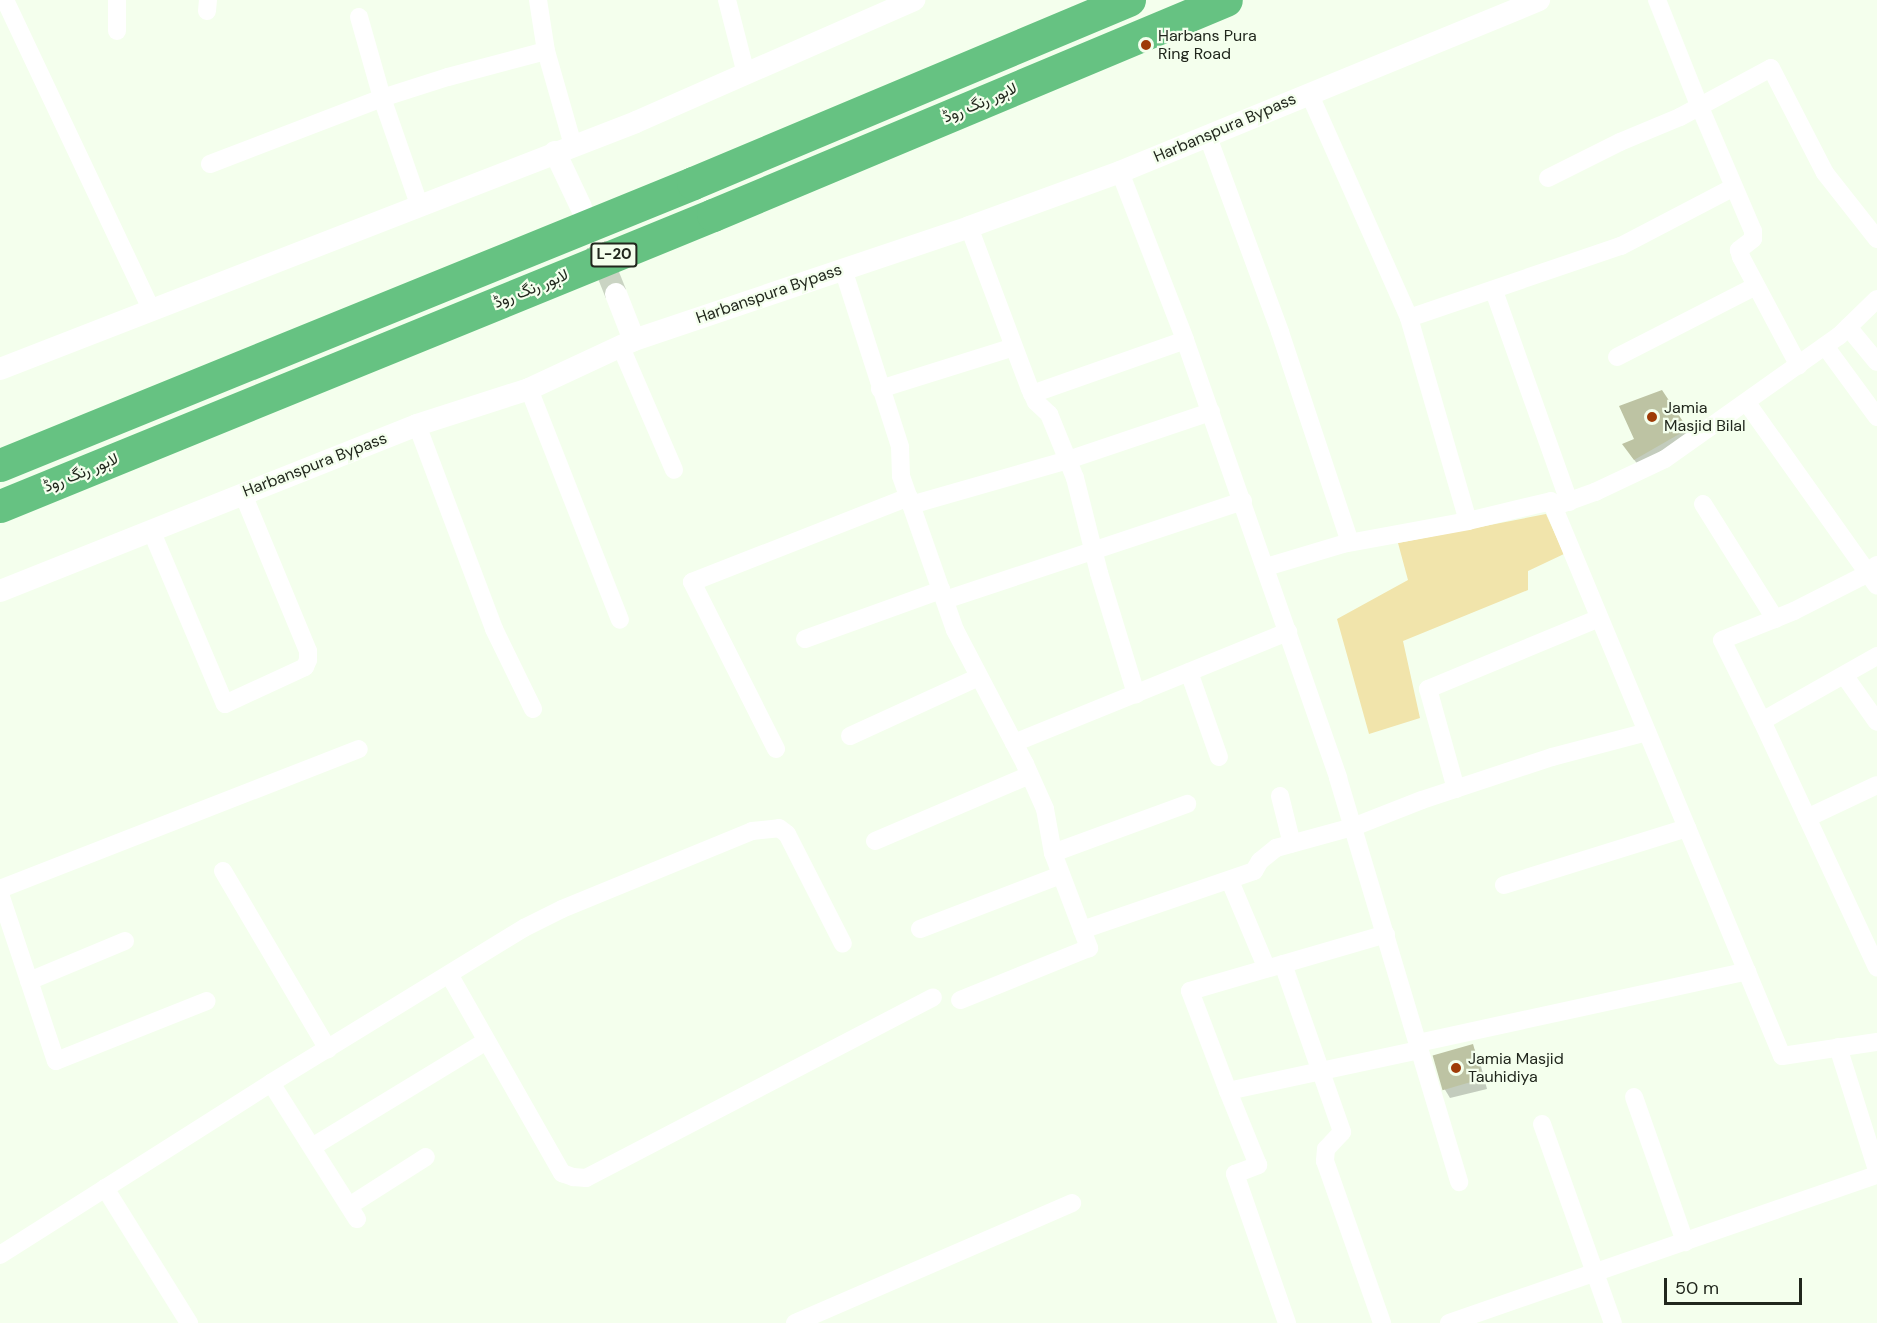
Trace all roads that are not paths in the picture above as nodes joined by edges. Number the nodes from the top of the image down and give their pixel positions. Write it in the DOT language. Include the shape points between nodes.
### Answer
graph roads {
  1 [pos="5,0"];
  2 [pos="117,0"];
  3 [pos="538,0"];
  4 [pos="727,0"];
  5 [pos="1128,0"];
  6 [pos="1226,0"];
  7 [pos="1249,0"];
  8 [pos="1539,0"];
  9 [pos="1658,0"];
  10 [pos="908,1"];
  11 [pos="359,17"];
  12 [pos="117,31"];
  13 [pos="1140,36"];
  14 [pos="546,51"];
  15 [pos="746,74"];
  16 [pos="1308,93"];
  17 [pos="382,98"];
  18 [pos="1698,105"];
  19 [pos="1208,137"];
  20 [pos="564,148"];
  21 [pos="210,164"];
  22 [pos="1120,172"];
  23 [pos="1548,178"];
  24 [pos="1734,187"];
  25 [pos="419,204"];
  26 [pos="581,207"];
  27 [pos="969,226"];
  28 [pos="1877,239"];
  29 [pos="843,268"];
  30 [pos="1756,286"];
  31 [pos="1494,291"];
  32 [pos="616,294"];
  33 [pos="1877,300"];
  34 [pos="152,311"];
  35 [pos="1409,318"];
  36 [pos="1848,327"];
  37 [pos="1185,340"];
  38 [pos="627,343"];
  39 [pos="1825,346"];
  40 [pos="1014,347"];
  41 [pos="1617,357"];
  42 [pos="1877,362"];
  43 [pos="1798,366"];
  44 [pos="0,369"];
  45 [pos="880,389"];
  46 [pos="529,390"];
  47 [pos="1032,394"];
  48 [pos="1747,403"];
  49 [pos="1211,412"];
  50 [pos="1877,417"];
  51 [pos="417,425"];
  52 [pos="1068,460"];
  53 [pos="0,465"];
  54 [pos="674,470"];
  55 [pos="243,494"];
  56 [pos="910,501"];
  57 [pos="1243,501"];
  58 [pos="1703,504"];
  59 [pos="1561,505"];
  60 [pos="0,506"];
  61 [pos="1468,521"];
  62 [pos="151,530"];
  63 [pos="1350,542"];
  64 [pos="1093,550"];
  65 [pos="1266,567"];
  66 [pos="1874,574"];
  67 [pos="0,591"];
  68 [pos="943,595"];
  69 [pos="1599,618"];
  70 [pos="1775,619"];
  71 [pos="620,620"];
  72 [pos="1288,632"];
  73 [pos="805,639"];
  74 [pos="1877,656"];
  75 [pos="1189,672"];
  76 [pos="1844,675"];
  77 [pos="979,677"];
  78 [pos="1136,694"];
  79 [pos="533,709"];
  80 [pos="1762,721"];
  81 [pos="1877,722"];
  82 [pos="1647,732"];
  83 [pos="850,736"];
  84 [pos="1014,744"];
  85 [pos="359,749"];
  86 [pos="776,749"];
  87 [pos="1219,758"];
  88 [pos="1030,775"];
  89 [pos="1877,785"];
  90 [pos="1456,789"];
  91 [pos="1280,796"];
  92 [pos="1188,804"];
  93 [pos="1807,818"];
  94 [pos="1353,827"];
  95 [pos="1687,828"];
  96 [pos="875,841"];
  97 [pos="1292,844"];
  98 [pos="1053,854"];
  99 [pos="223,871"];
  100 [pos="1061,874"];
  101 [pos="1230,881"];
  102 [pos="1504,885"];
  103 [pos="0,889"];
  104 [pos="0,894"];
  105 [pos="920,929"];
  106 [pos="1082,930"];
  107 [pos="1386,934"];
  108 [pos="125,941"];
  109 [pos="843,944"];
  110 [pos="1275,966"];
  111 [pos="1877,968"];
  112 [pos="1747,971"];
  113 [pos="450,976"];
  114 [pos="29,981"];
  115 [pos="933,997"];
  116 [pos="960,1000"];
  117 [pos="207,1001"];
  118 [pos="486,1041"];
  119 [pos="1877,1042"];
  120 [pos="1419,1047"];
  121 [pos="1838,1047"];
  122 [pos="328,1049"];
  123 [pos="1320,1071"];
  124 [pos="271,1083"];
  125 [pos="1228,1091"];
  126 [pos="1634,1097"];
  127 [pos="1542,1124"];
  128 [pos="312,1147"];
  129 [pos="426,1157"];
  130 [pos="1877,1170"];
  131 [pos="1877,1175"];
  132 [pos="1459,1182"];
  133 [pos="105,1188"];
  134 [pos="1072,1203"];
  135 [pos="1685,1242"];
  136 [pos="0,1255"];
  137 [pos="1595,1273"];
  138 [pos="189,1323"];
  139 [pos="795,1323"];
  140 [pos="1287,1323"];
  141 [pos="1382,1323"];
  142 [pos="1449,1323"];
  143 [pos="1613,1323"];
  1 -- 34 [label="street"];
  2 -- 12 [label="street"];
  3 -- 14 [label="street"];
  4 -- 15 [label="street"];
  5 -- 53 [label="highway, L-20" via="693,183"];
  6 -- 13 [label="highway, لاہور رنگ روڈ / L-20"];
  7 -- 13 [label="highway"];
  8 -- 16 [label="street, Harbanspura Bypass"];
  9 -- 18 [label="street"];
  10 -- 15 [label="street"];
  11 -- 17 [label="street"];
  13 -- 60 [label="highway, لاہور رنگ روڈ / L-20"];
  14 -- 17 [label="street"];
  14 -- 20 [label="street"];
  15 -- 20 [label="street"];
  16 -- 19 [label="street, Harbanspura Bypass"];
  16 -- 35 [label="street"];
  17 -- 21 [label="street"];
  17 -- 25 [label="street"];
  18 -- 23 [label="street"];
  18 -- 24 [label="street"];
  18 -- 28 [label="street" via="1770,68 1826,173"];
  19 -- 22 [label="street, Harbanspura Bypass"];
  19 -- 63 [label="street" via="1280,332"];
  20 -- 25 [label="street"];
  20 -- 26 [label="street"];
  22 -- 27 [label="street, Harbanspura Bypass"];
  22 -- 37 [label="street"];
  24 -- 30 [label="street" via="1753,231 1753,239 1739,250"];
  24 -- 31 [label="street" via="1622,246"];
  25 -- 34 [label="street"];
  27 -- 29 [label="street, Harbanspura Bypass"];
  27 -- 40 [label="street"];
  29 -- 38 [label="street, Harbanspura Bypass"];
  29 -- 45 [label="street"];
  30 -- 41 [label="street"];
  30 -- 43 [label="street"];
  31 -- 35 [label="street"];
  31 -- 59 [label="street"];
  32 -- 38 [label="street"];
  33 -- 36 [label="street"];
  34 -- 44 [label="street"];
  35 -- 61 [label="street"];
  36 -- 39 [label="street"];
  36 -- 42 [label="street"];
  37 -- 47 [label="street"];
  37 -- 49 [label="street"];
  38 -- 46 [label="street, Harbanspura Bypass"];
  38 -- 54 [label="street"];
  39 -- 43 [label="street"];
  39 -- 50 [label="street"];
  40 -- 45 [label="street"];
  40 -- 47 [label="street"];
  43 -- 48 [label="street"];
  45 -- 56 [label="street" via="900,447 901,476"];
  46 -- 51 [label="street, Harbanspura Bypass"];
  46 -- 71 [label="street"];
  47 -- 52 [label="street" via="1049,414"];
  48 -- 59 [label="street" via="1665,459"];
  48 -- 66 [label="street"];
  49 -- 52 [label="street"];
  49 -- 57 [label="street"];
  51 -- 55 [label="street, Harbanspura Bypass"];
  51 -- 79 [label="street" via="494,629"];
  52 -- 56 [label="street"];
  52 -- 64 [label="street"];
  55 -- 62 [label="street, Harbanspura Bypass"];
  55 -- 62 [label="street" via="308,651 308,660 305,667 225,704"];
  56 -- 68 [label="street"];
  56 -- 86 [label="street" via="692,582"];
  57 -- 64 [label="street"];
  57 -- 65 [label="street"];
  58 -- 70 [label="street"];
  59 -- 61 [label="street" via="1551,501"];
  59 -- 69 [label="street"];
  61 -- 63 [label="street"];
  62 -- 67 [label="street, Harbanspura Bypass"];
  63 -- 65 [label="street"];
  64 -- 68 [label="street"];
  64 -- 78 [label="street"];
  65 -- 72 [label="street"];
  66 -- 70 [label="street"];
  68 -- 73 [label="street"];
  68 -- 77 [label="street"];
  69 -- 82 [label="street"];
  69 -- 90 [label="street" via="1428,689"];
  70 -- 80 [label="street" via="1722,640"];
  72 -- 75 [label="street"];
  72 -- 94 [label="street"];
  74 -- 76 [label="street"];
  75 -- 78 [label="street"];
  75 -- 87 [label="street"];
  76 -- 80 [label="street"];
  76 -- 81 [label="street"];
  77 -- 83 [label="street"];
  77 -- 84 [label="street"];
  78 -- 84 [label="street"];
  80 -- 93 [label="street"];
  82 -- 90 [label="street"];
  82 -- 95 [label="street"];
  84 -- 88 [label="street"];
  85 -- 103 [label="street"];
  88 -- 96 [label="street"];
  88 -- 98 [label="street" via="1045,809"];
  89 -- 93 [label="street"];
  90 -- 94 [label="street"];
  91 -- 97 [label="street"];
  92 -- 98 [label="street"];
  93 -- 111 [label="street"];
  94 -- 97 [label="street"];
  94 -- 107 [label="street"];
  95 -- 102 [label="street"];
  95 -- 112 [label="street"];
  97 -- 101 [label="street" via="1276,848 1254,871"];
  98 -- 100 [label="street"];
  99 -- 122 [label="street"];
  100 -- 105 [label="street"];
  100 -- 106 [label="street"];
  101 -- 106 [label="street"];
  101 -- 110 [label="street"];
  104 -- 114 [label="street"];
  106 -- 116 [label="street" via="1089,948"];
  107 -- 110 [label="street"];
  107 -- 120 [label="street"];
  108 -- 114 [label="street"];
  109 -- 113 [label="street" via="787,834 779,828 767,827 562,909 524,928"];
  110 -- 123 [label="street"];
  110 -- 125 [label="street" via="1190,991"];
  112 -- 120 [label="street"];
  112 -- 121 [label="street" via="1782,1056"];
  113 -- 118 [label="street"];
  113 -- 122 [label="street"];
  114 -- 117 [label="street" via="56,1060"];
  115 -- 118 [label="street" via="586,1178 562,1173"];
  118 -- 128 [label="street"];
  119 -- 121 [label="street"];
  120 -- 123 [label="street"];
  120 -- 132 [label="street"];
  121 -- 130 [label="street"];
  122 -- 124 [label="street"];
  123 -- 125 [label="street"];
  123 -- 141 [label="street" via="1342,1132 1326,1149 1325,1161"];
  124 -- 128 [label="street"];
  124 -- 133 [label="street"];
  125 -- 140 [label="street" via="1258,1166 1234,1174"];
  126 -- 135 [label="street"];
  127 -- 137 [label="street"];
  128 -- 129 [label="street" via="353,1212"];
  131 -- 135 [label="street"];
  133 -- 136 [label="street"];
  133 -- 138 [label="street"];
  134 -- 139 [label="street"];
  135 -- 137 [label="street"];
  137 -- 142 [label="street"];
  137 -- 143 [label="street"];
}
